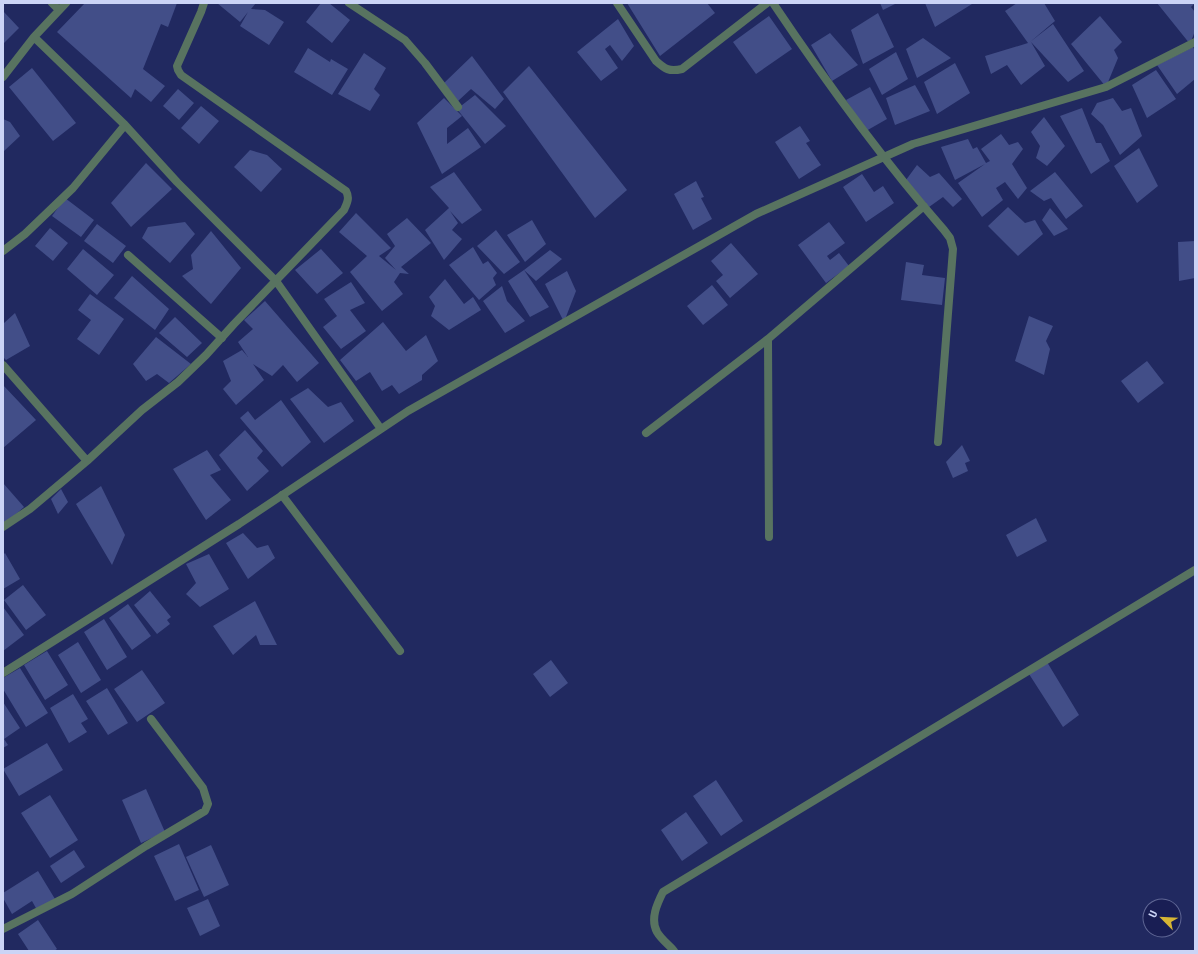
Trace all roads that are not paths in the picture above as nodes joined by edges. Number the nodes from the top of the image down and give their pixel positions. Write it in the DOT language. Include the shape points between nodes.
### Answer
graph roads {
  1 [pos="52,3"];
  2 [pos="66,3"];
  3 [pos="204,3"];
  4 [pos="349,3"];
  5 [pos="617,3"];
  6 [pos="767,3"];
  7 [pos="773,3"];
  8 [pos="59,10"];
  9 [pos="34,37"];
  10 [pos="1195,42"];
  11 [pos="3,77"];
  12 [pos="458,107"];
  13 [pos="125,125"];
  14 [pos="884,157"];
  15 [pos="924,206"];
  16 [pos="3,251"];
  17 [pos="128,255"];
  18 [pos="276,281"];
  19 [pos="222,338"];
  20 [pos="768,339"];
  21 [pos="3,365"];
  22 [pos="381,429"];
  23 [pos="646,433"];
  24 [pos="938,442"];
  25 [pos="87,461"];
  26 [pos="282,495"];
  27 [pos="3,527"];
  28 [pos="769,537"];
  29 [pos="1195,570"];
  30 [pos="400,651"];
  31 [pos="3,673"];
  32 [pos="150,719"];
  33 [pos="3,929"];
  34 [pos="674,951"];
  1 -- 8 [label="street"];
  2 -- 8 [label="street"];
  3 -- 18 [label="street" via="177,66 181,75 349,195 344,210"];
  4 -- 12 [label="street" via="405,40"];
  5 -- 6 [label="street" via="656,61 673,71 682,69"];
  7 -- 14 [label="street" via="815,65"];
  8 -- 9 [label="street"];
  9 -- 11 [label="street"];
  9 -- 13 [label="street"];
  10 -- 14 [label="street" via="1106,87 913,144"];
  13 -- 16 [label="street" via="73,188 25,234"];
  13 -- 18 [label="street"];
  14 -- 15 [label="street"];
  14 -- 22 [label="street" via="756,214 422,403"];
  15 -- 20 [label="street"];
  15 -- 24 [label="street" via="950,238 953,249"];
  17 -- 19 [label="street"];
  18 -- 19 [label="street"];
  18 -- 22 [label="street"];
  19 -- 25 [label="street" via="178,382 142,410"];
  20 -- 23 [label="street"];
  20 -- 28 [label="street"];
  21 -- 25 [label="street"];
  22 -- 26 [label="street"];
  25 -- 27 [label="street" via="30,509"];
  26 -- 30 [label="street"];
  26 -- 31 [label="street"];
  29 -- 34 [label="street" via="663,892 656,907 655,922 657,932"];
  32 -- 33 [label="street" via="202,788 208,804 205,811 72,894"];
}
